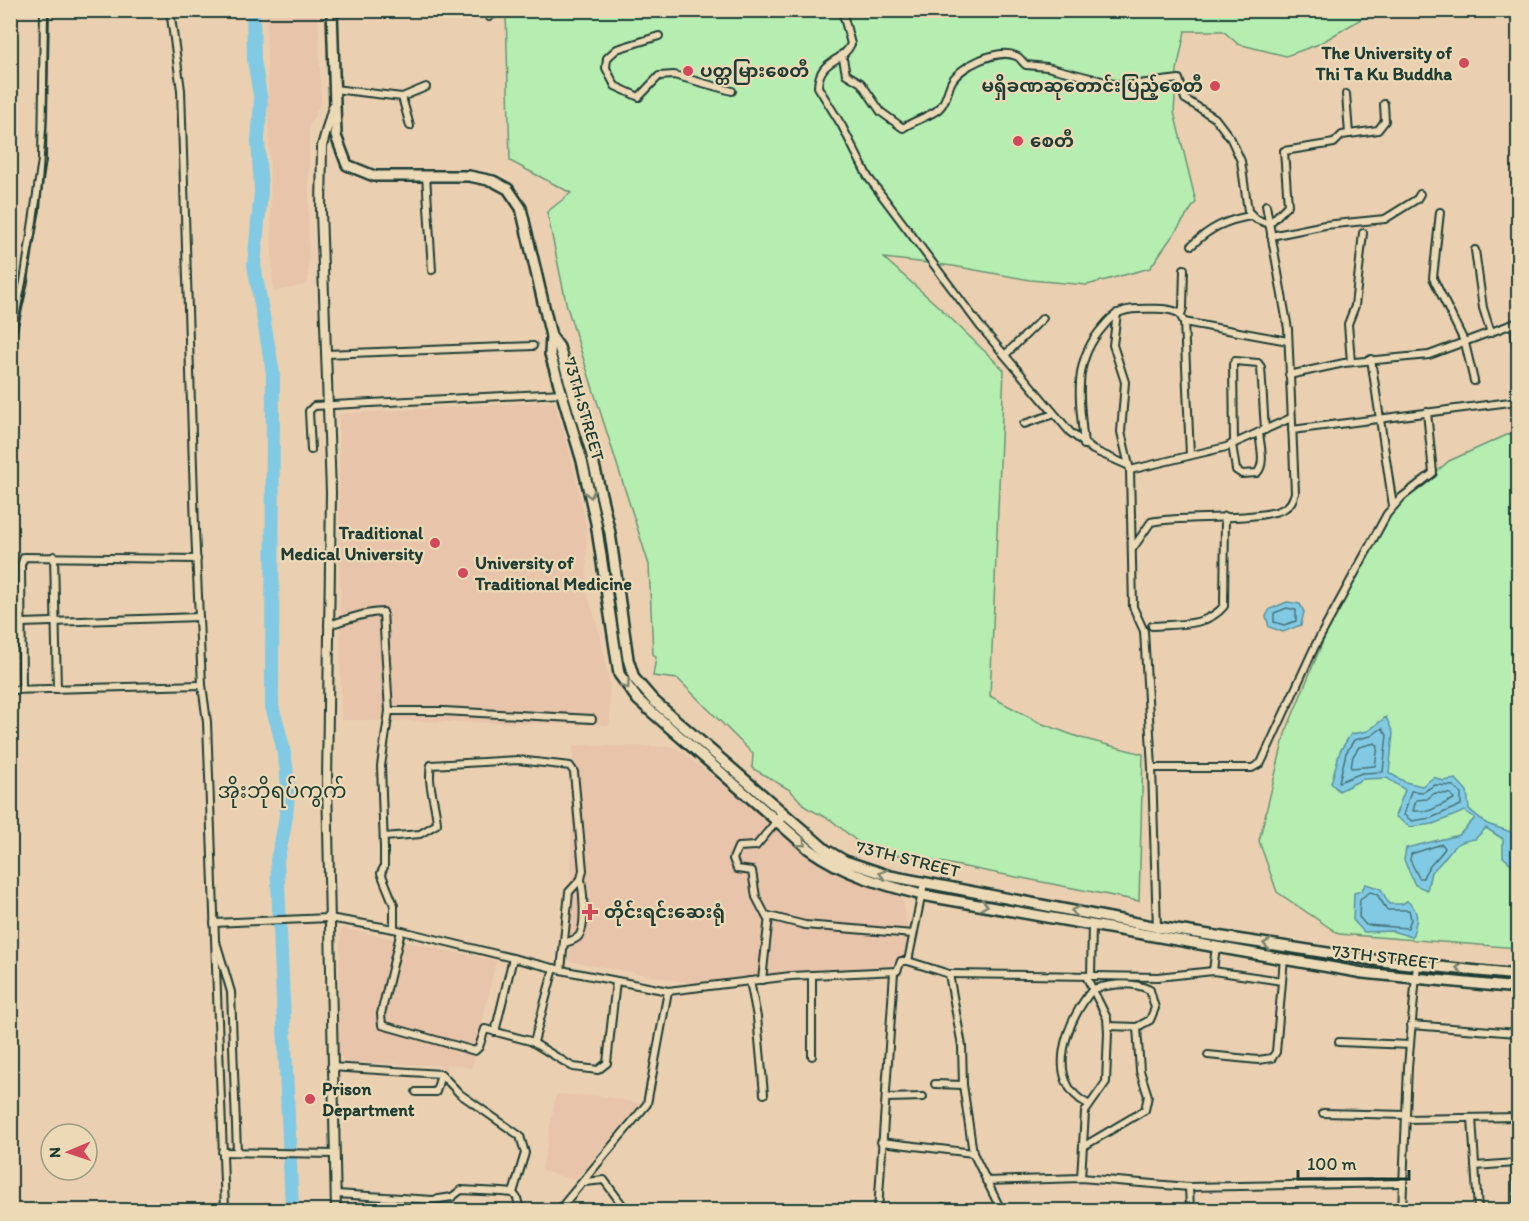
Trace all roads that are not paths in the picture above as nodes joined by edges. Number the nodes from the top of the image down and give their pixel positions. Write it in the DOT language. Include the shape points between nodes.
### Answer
graph roads {
  1 [pos="45,10"];
  2 [pos="170,10"];
  3 [pos="332,10"];
  4 [pos="499,10"];
  5 [pos="842,10"];
  6 [pos="489,17"];
  7 [pos="659,36"];
  8 [pos="842,54"];
  9 [pos="426,87"];
  10 [pos="334,89"];
  11 [pos="732,91"];
  12 [pos="1346,94"];
  13 [pos="402,96"];
  14 [pos="334,104"];
  15 [pos="1384,104"];
  16 [pos="410,126"];
  17 [pos="1349,134"];
  18 [pos="426,175"];
  19 [pos="1420,194"];
  20 [pos="1266,204"];
  21 [pos="1440,212"];
  22 [pos="1251,216"];
  23 [pos="1269,224"];
  24 [pos="1363,233"];
  25 [pos="1271,236"];
  26 [pos="1192,245"];
  27 [pos="1475,250"];
  28 [pos="1184,269"];
  29 [pos="432,270"];
  30 [pos="1117,313"];
  31 [pos="1043,318"];
  32 [pos="1182,318"];
  33 [pos="1516,323"];
  34 [pos="1491,333"];
  35 [pos="551,336"];
  36 [pos="1288,341"];
  37 [pos="10,344"];
  38 [pos="1465,344"];
  39 [pos="533,346"];
  40 [pos="326,354"];
  41 [pos="1005,355"];
  42 [pos="1371,359"];
  43 [pos="1518,359"];
  44 [pos="1351,362"];
  45 [pos="1289,375"];
  46 [pos="1474,381"];
  47 [pos="562,393"];
  48 [pos="1518,401"];
  49 [pos="330,405"];
  50 [pos="1427,412"];
  51 [pos="1054,414"];
  52 [pos="1380,417"];
  53 [pos="1291,418"];
  54 [pos="1024,424"];
  55 [pos="1292,430"];
  56 [pos="1262,431"];
  57 [pos="1084,444"];
  58 [pos="1233,444"];
  59 [pos="311,450"];
  60 [pos="1190,455"];
  61 [pos="1128,468"];
  62 [pos="1393,506"];
  63 [pos="1225,516"];
  64 [pos="1133,549"];
  65 [pos="54,556"];
  66 [pos="196,559"];
  67 [pos="199,618"];
  68 [pos="22,623"];
  69 [pos="55,623"];
  70 [pos="328,625"];
  71 [pos="1152,626"];
  72 [pos="202,685"];
  73 [pos="57,688"];
  74 [pos="22,689"];
  75 [pos="10,690"];
  76 [pos="388,711"];
  77 [pos="592,719"];
  78 [pos="1152,768"];
  79 [pos="780,818"];
  80 [pos="384,837"];
  81 [pos="581,879"];
  82 [pos="924,883"];
  83 [pos="922,895"];
  84 [pos="329,918"];
  85 [pos="767,918"];
  86 [pos="214,923"];
  87 [pos="1092,924"];
  88 [pos="394,929"];
  89 [pos="402,931"];
  90 [pos="1157,931"];
  91 [pos="913,934"];
  92 [pos="214,937"];
  93 [pos="564,943"];
  94 [pos="1216,946"];
  95 [pos="513,958"];
  96 [pos="1284,958"];
  97 [pos="908,961"];
  98 [pos="1417,964"];
  99 [pos="557,969"];
  100 [pos="1213,971"];
  101 [pos="894,972"];
  102 [pos="949,974"];
  103 [pos="812,975"];
  104 [pos="1518,975"];
  105 [pos="1089,976"];
  106 [pos="1414,979"];
  107 [pos="762,980"];
  108 [pos="616,981"];
  109 [pos="750,981"];
  110 [pos="1282,981"];
  111 [pos="1518,988"];
  112 [pos="1093,989"];
  113 [pos="668,991"];
  114 [pos="1412,1025"];
  115 [pos="1108,1026"];
  116 [pos="1137,1027"];
  117 [pos="495,1032"];
  118 [pos="1518,1033"];
  119 [pos="532,1042"];
  120 [pos="1339,1042"];
  121 [pos="1410,1045"];
  122 [pos="1208,1055"];
  123 [pos="812,1056"];
  124 [pos="331,1067"];
  125 [pos="441,1074"];
  126 [pos="935,1084"];
  127 [pos="963,1085"];
  128 [pos="416,1092"];
  129 [pos="764,1094"];
  130 [pos="923,1097"];
  131 [pos="886,1098"];
  132 [pos="1088,1104"];
  133 [pos="1323,1113"];
  134 [pos="1406,1117"];
  135 [pos="1517,1117"];
  136 [pos="1472,1118"];
  137 [pos="881,1142"];
  138 [pos="1084,1146"];
  139 [pos="222,1152"];
  140 [pos="237,1152"];
  141 [pos="973,1153"];
  142 [pos="335,1154"];
  143 [pos="1516,1163"];
  144 [pos="1475,1166"];
  145 [pos="1081,1178"];
  146 [pos="986,1181"];
  147 [pos="585,1182"];
  148 [pos="1403,1183"];
  149 [pos="1190,1187"];
  150 [pos="513,1193"];
  151 [pos="336,1194"];
  152 [pos="225,1210"];
  153 [pos="336,1210"];
  154 [pos="520,1210"];
  155 [pos="559,1210"];
  156 [pos="626,1210"];
  157 [pos="878,1210"];
  158 [pos="1001,1210"];
  159 [pos="1190,1210"];
  160 [pos="1402,1210"];
  161 [pos="1478,1210"];
  162 [pos="1517,1210"];
  1 -- 37 [label="street" via="42,160 30,248"];
  2 -- 66 [label="street" via="181,90"];
  3 -- 10 [label="main road"];
  4 -- 6 [label="street"];
  5 -- 8 [label="street" via="851,42"];
  7 -- 11 [label="street" via="617,49 607,58 606,68 615,86 639,97 659,76 674,75"];
  8 -- 22 [label="street" via="846,74 861,83 881,112 903,129 936,111 952,82 983,57 1011,54 1019,56 1026,65 1047,66 1122,86 1179,79 1185,99 1215,118 1236,149"];
  8 -- 41 [label="street" via="822,70 818,84 821,96 877,190"];
  9 -- 13 [label="street"];
  10 -- 13 [label="street"];
  10 -- 14 [label="main road"];
  12 -- 17 [label="street"];
  13 -- 16 [label="street"];
  14 -- 18 [label="main road" via="336,136 347,165 374,176"];
  14 -- 40 [label="street" via="321,164"];
  15 -- 17 [label="street" via="1384,121 1378,130"];
  17 -- 23 [label="street" via="1334,143 1284,151 1288,205"];
  18 -- 29 [label="street"];
  18 -- 35 [label="main road" via="493,181 516,197"];
  19 -- 25 [label="street" via="1385,219"];
  20 -- 23 [label="street"];
  21 -- 38 [label="street" via="1433,278"];
  22 -- 23 [label="street"];
  22 -- 26 [label="street" via="1229,219"];
  23 -- 25 [label="street"];
  24 -- 44 [label="street" via="1355,306 1348,324"];
  25 -- 36 [label="street"];
  27 -- 34 [label="street" via="1483,308"];
  28 -- 32 [label="street"];
  30 -- 32 [label="street" via="1164,309"];
  30 -- 57 [label="street" via="1090,342 1083,358 1080,385"];
  30 -- 61 [label="street" via="1113,345 1125,382 1121,432"];
  31 -- 41 [label="street"];
  32 -- 36 [label="street"];
  32 -- 60 [label="street"];
  33 -- 34 [label="street"];
  33 -- 43 [label="street"];
  34 -- 38 [label="street"];
  35 -- 47 [label="main road, 73TH STREET" via="550,354"];
  35 -- 79 [label="main road, 73TH STREET" via="559,346 591,452 610,532 634,678"];
  36 -- 45 [label="street"];
  38 -- 42 [label="street" via="1429,355"];
  38 -- 46 [label="street"];
  39 -- 40 [label="street"];
  40 -- 49 [label="street"];
  41 -- 51 [label="street"];
  42 -- 44 [label="street"];
  42 -- 52 [label="street"];
  44 -- 45 [label="street"];
  45 -- 53 [label="street"];
  47 -- 49 [label="street"];
  47 -- 79 [label="main road, 73TH STREET, one-way" via="596,523 622,680 638,700"];
  48 -- 50 [label="street"];
  49 -- 59 [label="street" via="310,409"];
  49 -- 70 [label="street"];
  50 -- 52 [label="street"];
  50 -- 62 [label="street" via="1433,473"];
  51 -- 54 [label="street"];
  51 -- 57 [label="street"];
  52 -- 55 [label="street"];
  52 -- 62 [label="street"];
  53 -- 55 [label="street"];
  53 -- 56 [label="street"];
  55 -- 63 [label="street" via="1295,493 1290,504 1284,510"];
  56 -- 58 [label="street"];
  56 -- 58 [label="street" via="1262,458 1257,473 1242,474 1236,470"];
  56 -- 58 [label="street" via="1261,367 1258,363 1235,362"];
  57 -- 61 [label="street"];
  58 -- 60 [label="street"];
  60 -- 61 [label="street"];
  61 -- 64 [label="street"];
  62 -- 78 [label="street" via="1330,618 1258,766"];
  63 -- 64 [label="street" via="1151,522"];
  63 -- 71 [label="street" via="1224,606 1202,621"];
  64 -- 78 [label="street" via="1133,608 1144,631"];
  65 -- 66 [label="street"];
  65 -- 68 [label="street" via="24,556 21,560"];
  65 -- 69 [label="street"];
  66 -- 67 [label="street"];
  67 -- 69 [label="street"];
  67 -- 72 [label="street"];
  68 -- 69 [label="street"];
  68 -- 74 [label="street"];
  69 -- 73 [label="street"];
  70 -- 76 [label="street" via="369,612 383,612"];
  70 -- 84 [label="street"];
  72 -- 73 [label="street"];
  72 -- 86 [label="street" via="207,722"];
  73 -- 74 [label="street"];
  74 -- 75 [label="street"];
  76 -- 77 [label="street"];
  76 -- 80 [label="street" via="381,766"];
  78 -- 90 [label="street"];
  82 -- 79 [label="main road, 73TH STREET, one-way" via="845,861"];
  79 -- 83 [label="main road, 73TH STREET, one-way" via="809,849 847,872"];
  79 -- 85 [label="street" via="756,846 738,847 733,859 737,869 752,872 756,897"];
  80 -- 81 [label="street" via="420,834 437,824 428,782 431,765 499,760 568,765 574,772 584,855"];
  80 -- 88 [label="street" via="381,873 394,905"];
  81 -- 93 [label="street" via="569,892"];
  81 -- 93 [label="street" via="581,932"];
  82 -- 83 [label="street"];
  90 -- 82 [label="main road, 73TH STREET, one-way"];
  83 -- 87 [label="main road, 73TH STREET, one-way"];
  83 -- 91 [label="street"];
  84 -- 86 [label="street"];
  84 -- 88 [label="street"];
  84 -- 124 [label="street"];
  85 -- 91 [label="street" via="806,926"];
  85 -- 107 [label="street"];
  86 -- 92 [label="street"];
  87 -- 90 [label="main road, 73TH STREET"];
  87 -- 105 [label="street"];
  88 -- 89 [label="street"];
  89 -- 95 [label="street"];
  89 -- 117 [label="street" via="381,1014 382,1025 475,1051 484,1030"];
  90 -- 94 [label="main road, 73TH STREET"];
  98 -- 90 [label="main road, 73TH STREET, one-way"];
  91 -- 97 [label="street"];
  92 -- 139 [label="street"];
  92 -- 140 [label="street" via="231,992"];
  93 -- 99 [label="street"];
  94 -- 96 [label="main road, 73TH STREET"];
  94 -- 100 [label="street"];
  95 -- 99 [label="street"];
  95 -- 117 [label="street"];
  96 -- 106 [label="main road, 73TH STREET"];
  96 -- 110 [label="street"];
  97 -- 101 [label="street" via="900,961"];
  97 -- 102 [label="street"];
  104 -- 98 [label="main road, 73TH STREET, one-way"];
  98 -- 106 [label="street"];
  99 -- 108 [label="street"];
  99 -- 119 [label="street"];
  100 -- 105 [label="street" via="1158,977"];
  100 -- 110 [label="street"];
  101 -- 103 [label="street"];
  101 -- 131 [label="street"];
  102 -- 105 [label="street"];
  102 -- 127 [label="street" via="962,1046"];
  103 -- 107 [label="street"];
  103 -- 123 [label="street"];
  105 -- 112 [label="street"];
  106 -- 111 [label="main road, 73TH STREET"];
  106 -- 114 [label="street"];
  107 -- 109 [label="street"];
  108 -- 113 [label="street"];
  108 -- 119 [label="street" via="607,1062 598,1070 573,1067"];
  109 -- 113 [label="street"];
  109 -- 129 [label="street"];
  110 -- 122 [label="street" via="1276,1052 1272,1058"];
  112 -- 115 [label="street"];
  112 -- 116 [label="street" via="1131,985 1150,990 1154,1000 1152,1015"];
  112 -- 132 [label="street" via="1068,1028 1063,1049 1065,1076"];
  113 -- 147 [label="street" via="647,1104"];
  114 -- 118 [label="street"];
  114 -- 121 [label="street"];
  115 -- 116 [label="street"];
  115 -- 132 [label="street" via="1106,1082"];
  116 -- 138 [label="street" via="1140,1071 1148,1096 1145,1110"];
  117 -- 119 [label="street"];
  120 -- 121 [label="street"];
  121 -- 134 [label="street"];
  124 -- 125 [label="street"];
  124 -- 142 [label="street"];
  125 -- 128 [label="street" via="436,1092"];
  125 -- 150 [label="street" via="460,1094 520,1136 525,1153"];
  126 -- 127 [label="street"];
  127 -- 141 [label="street"];
  130 -- 131 [label="street"];
  131 -- 137 [label="street"];
  132 -- 138 [label="street" via="1083,1124"];
  133 -- 134 [label="street"];
  134 -- 136 [label="street"];
  134 -- 148 [label="street"];
  135 -- 136 [label="street"];
  135 -- 143 [label="street"];
  136 -- 144 [label="street"];
  137 -- 141 [label="street"];
  137 -- 157 [label="street"];
  138 -- 145 [label="street"];
  139 -- 140 [label="street"];
  139 -- 152 [label="street"];
  140 -- 142 [label="street"];
  141 -- 146 [label="street"];
  142 -- 151 [label="street"];
  143 -- 144 [label="street"];
  143 -- 162 [label="street"];
  144 -- 161 [label="street"];
  145 -- 146 [label="street"];
  145 -- 149 [label="street"];
  146 -- 158 [label="street"];
  147 -- 155 [label="street"];
  147 -- 156 [label="street" via="604,1180"];
  148 -- 149 [label="street"];
  148 -- 160 [label="street"];
  149 -- 159 [label="street"];
  150 -- 151 [label="street" via="461,1190 452,1197 433,1200"];
  150 -- 154 [label="street"];
  151 -- 153 [label="street"];
}
